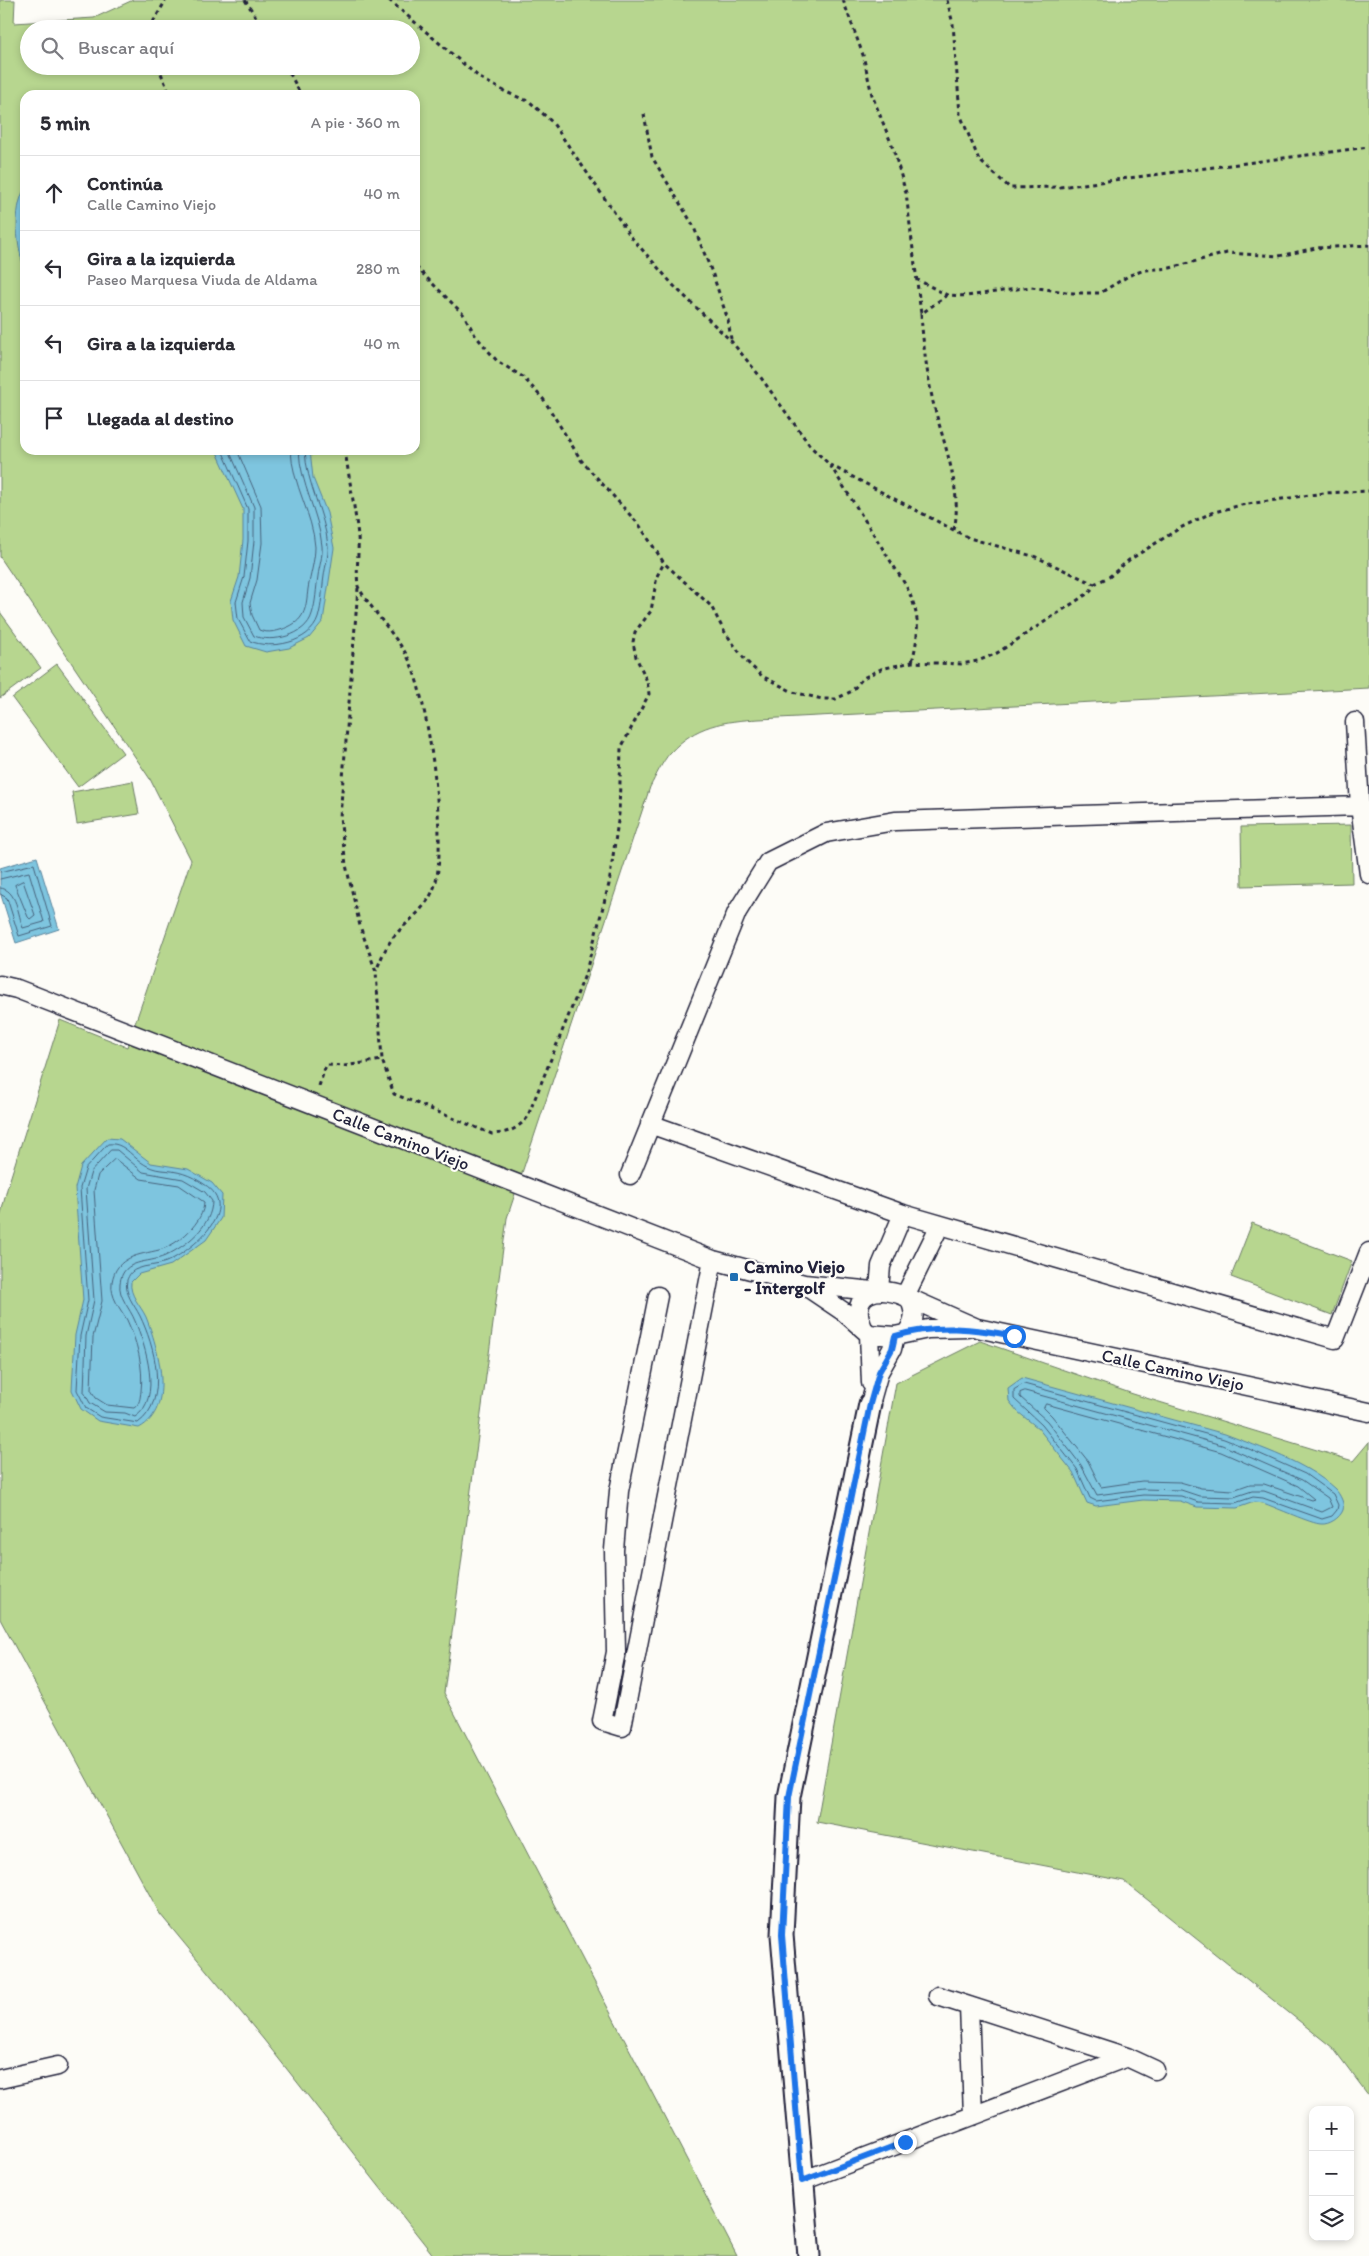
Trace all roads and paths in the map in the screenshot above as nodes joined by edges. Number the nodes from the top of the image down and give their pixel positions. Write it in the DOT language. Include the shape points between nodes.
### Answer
graph roads {
  1 [pos="166,0"];
  2 [pos="245,0"];
  3 [pos="389,0"];
  4 [pos="843,0"];
  5 [pos="947,0"];
  6 [pos="154,20"];
  7 [pos="258,20"];
  8 [pos="412,20"];
  9 [pos="420,27"];
  10 [pos="162,75"];
  11 [pos="291,75"];
  12 [pos="168,90"];
  13 [pos="298,90"];
  14 [pos="644,114"];
  15 [pos="1369,147"];
  16 [pos="1369,245"];
  17 [pos="420,271"];
  18 [pos="916,279"];
  19 [pos="947,295"];
  20 [pos="921,314"];
  21 [pos="731,341"];
  22 [pos="346,455"];
  23 [pos="830,465"];
  24 [pos="1369,491"];
  25 [pos="954,530"];
  26 [pos="664,563"];
  27 [pos="1094,584"];
  28 [pos="358,588"];
  29 [pos="912,662"];
  30 [pos="1355,722"];
  31 [pos="1360,806"];
  32 [pos="1369,874"];
  33 [pos="376,972"];
  34 [pos="0,985"];
  35 [pos="382,1060"];
  36 [pos="314,1105"];
  37 [pos="650,1124"];
  38 [pos="630,1175"];
  39 [pos="903,1214"];
  40 [pos="940,1225"];
  41 [pos="1369,1252"];
  42 [pos="713,1260"];
  43 [pos="804,1284"];
  44 [pos="876,1290"];
  45 [pos="658,1296"];
  46 [pos="907,1297"];
  47 [pos="977,1328"];
  48 [pos="866,1331"];
  49 [pos="901,1334"];
  50 [pos="870,1404"];
  51 [pos="1369,1412"];
  52 [pos="938,1996"];
  53 [pos="969,2006"];
  54 [pos="1127,2057"];
  55 [pos="58,2066"];
  56 [pos="1154,2070"];
  57 [pos="0,2079"];
  58 [pos="973,2116"];
  59 [pos="802,2181"];
  60 [pos="809,2256"];
  1 -- 6 [label="path"];
  2 -- 7 [label="path"];
  3 -- 8 [label="path"];
  4 -- 18 [label="path" via="906,192"];
  5 -- 15 [label="path" via="953,24 960,114 979,160 1010,188 1060,187"];
  9 -- 21 [label="path" via="480,78 530,102 552,122 632,238 674,286"];
  10 -- 12 [label="path"];
  11 -- 13 [label="path"];
  14 -- 21 [label="path" via="652,157 693,225 728,320"];
  16 -- 19 [label="path" via="1316,248 1279,256 1227,253 1170,268 1145,270 1100,293 1031,287 967,296"];
  17 -- 26 [label="path" via="464,316 497,361 522,377 544,400 581,460 640,526"];
  18 -- 19 [label="path"];
  18 -- 20 [label="path"];
  19 -- 20 [label="path"];
  20 -- 25 [label="path" via="923,347 933,399 957,500"];
  21 -- 23 [label="path" via="810,447"];
  22 -- 28 [label="path" via="358,537"];
  23 -- 25 [label="path"];
  23 -- 29 [label="path" via="916,604 919,626"];
  24 -- 27 [label="path" via="1324,492 1211,513 1180,528"];
  25 -- 27 [label="path" via="987,545 1036,558"];
  26 -- 29 [label="path" via="711,606 745,660 762,676 793,692 836,699 881,669"];
  26 -- 35 [label="path" via="657,576 651,611 635,632 633,642 649,694 621,748 619,814 609,884 584,975 526,1118 518,1128 492,1134 406,1101 394,1094"];
  27 -- 29 [label="path" via="1090,592 997,653 961,664"];
  28 -- 33 [label="path" via="340,817 346,865 360,926"];
  28 -- 33 [label="path" via="406,653 414,669 430,745 439,813 436,883 428,900 395,935"];
  30 -- 31 [label="street"];
  31 -- 32 [label="street"];
  31 -- 37 [label="street" via="895,822 826,833 768,862 737,912"];
  33 -- 35 [label="path"];
  34 -- 36 [label="street, Calle Camino Viejo"];
  35 -- 36 [label="path" via="344,1066 326,1065"];
  36 -- 42 [label="street, Calle Camino Viejo"];
  37 -- 38 [label="street"];
  37 -- 39 [label="street"];
  39 -- 40 [label="street"];
  39 -- 44 [label="street" via="881,1266"];
  40 -- 41 [label="street" via="1335,1339"];
  40 -- 46 [label="street"];
  42 -- 43 [label="street, Calle Camino Viejo"];
  42 -- 45 [label="street" via="622,1727 602,1721 616,1652 614,1550 617,1511"];
  43 -- 44 [label="street, Calle Camino Viejo"];
  43 -- 48 [label="street, Calle Camino Viejo"];
  44 -- 46 [label="street" via="892,1291"];
  44 -- 48 [label="street" via="865,1297 860,1306 859,1319"];
  46 -- 47 [label="street, Calle Camino Viejo"];
  46 -- 49 [label="street" via="914,1310 913,1324"];
  47 -- 49 [label="street, Calle Camino Viejo" via="928,1329"];
  47 -- 51 [label="street, Calle Camino Viejo"];
  48 -- 49 [label="street"];
  48 -- 50 [label="street"];
  49 -- 50 [label="street" via="879,1372"];
  50 -- 59 [label="street" via="789,1797 782,1935"];
  52 -- 53 [label="street"];
  53 -- 54 [label="street"];
  53 -- 58 [label="street"];
  54 -- 56 [label="street"];
  54 -- 58 [label="street"];
  55 -- 57 [label="street"];
  58 -- 59 [label="street"];
  59 -- 60 [label="street"];
}
